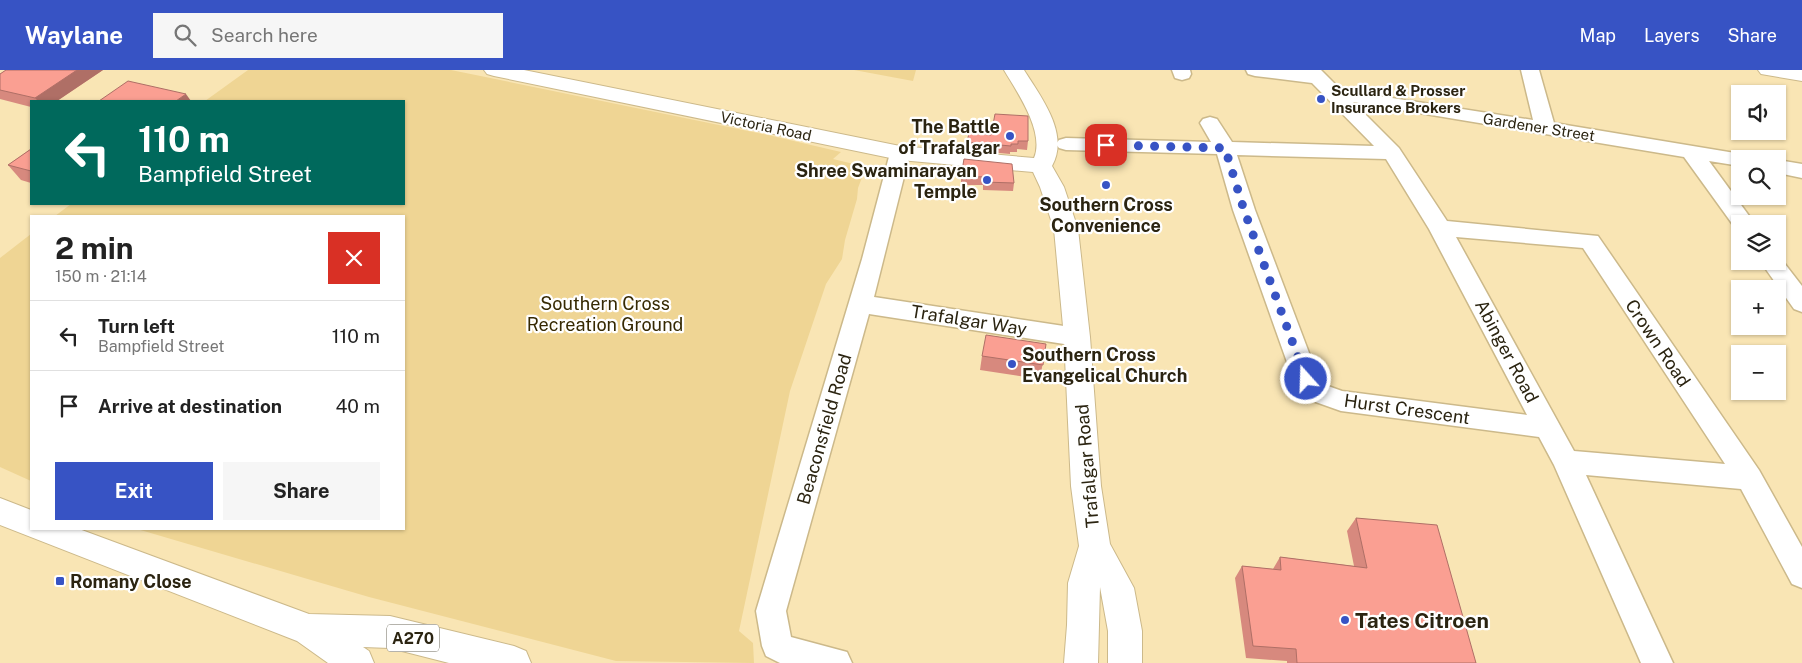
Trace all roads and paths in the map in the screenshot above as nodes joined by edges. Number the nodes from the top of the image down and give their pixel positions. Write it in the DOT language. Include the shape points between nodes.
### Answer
graph roads {
  1 [pos="494,70"];
  2 [pos="1014,70"];
  3 [pos="1255,70"];
  4 [pos="1530,70"];
  5 [pos="1768,70"];
  6 [pos="1313,74"];
  7 [pos="1802,75"];
  8 [pos="1337,96"];
  9 [pos="1210,123"];
  10 [pos="1544,128"];
  11 [pos="1066,144"];
  12 [pos="1225,148"];
  13 [pos="1691,152"];
  14 [pos="900,153"];
  15 [pos="1392,153"];
  16 [pos="1731,159"];
  17 [pos="1041,166"];
  18 [pos="1786,167"];
  19 [pos="1802,170"];
  20 [pos="1737,215"];
  21 [pos="1440,228"];
  22 [pos="1778,270"];
  23 [pos="1802,303"];
  24 [pos="860,304"];
  25 [pos="1077,337"];
  26 [pos="1549,428"];
  27 [pos="1566,462"];
  28 [pos="1749,478"];
  29 [pos="0,511"];
  30 [pos="30,524"];
  31 [pos="46,530"];
  32 [pos="1095,546"];
  33 [pos="1802,575"];
  34 [pos="309,630"];
  35 [pos="357,663"];
  36 [pos="514,663"];
  37 [pos="836,663"];
  38 [pos="1081,663"];
  39 [pos="1126,663"];
  40 [pos="1657,663"];
  1 -- 14 [label="main road, Victoria Road"];
  2 -- 17 [label="main road" via="1042,121 1048,151"];
  3 -- 6 [label="street"];
  4 -- 10 [label="street"];
  5 -- 7 [label="main road"];
  6 -- 8 [label="street, Abinger Road"];
  8 -- 10 [label="street, Gardener Street"];
  8 -- 15 [label="street, Abinger Road"];
  9 -- 12 [label="street, Hurst Crescent"];
  10 -- 13 [label="street, Gardener Street"];
  11 -- 12 [label="street"];
  12 -- 15 [label="street"];
  12 -- 26 [label="street, Hurst Crescent" via="1244,210 1306,379 1318,392 1341,401"];
  13 -- 16 [label="street, Gardener Street"];
  13 -- 20 [label="street"];
  14 -- 17 [label="main road, Victoria Road"];
  14 -- 24 [label="street, Beaconsfield Road"];
  15 -- 21 [label="street, Abinger Road"];
  17 -- 25 [label="main road, Trafalgar Road" via="1066,229"];
  18 -- 19 [label="street"];
  21 -- 26 [label="street, Abinger Road"];
  21 -- 28 [label="street, Crown Road" via="1590,241"];
  22 -- 23 [label="street"];
  24 -- 25 [label="street, Trafalgar Way"];
  24 -- 37 [label="street, Beaconsfield Road" via="771,611 777,646 797,655"];
  25 -- 32 [label="main road, Trafalgar Road" via="1086,486"];
  26 -- 27 [label="street, Abinger Road"];
  27 -- 28 [label="street"];
  27 -- 40 [label="street, Abinger Road"];
  28 -- 33 [label="street, Crown Road"];
  29 -- 30 [label="main road"];
  31 -- 34 [label="main road, A270"];
  32 -- 38 [label="main road, Trafalgar Road" via="1084,583"];
  32 -- 39 [label="main road, Trafalgar Road" via="1118,588"];
  34 -- 35 [label="main road, A270"];
  34 -- 36 [label="main road, A270" via="390,632"];
}
